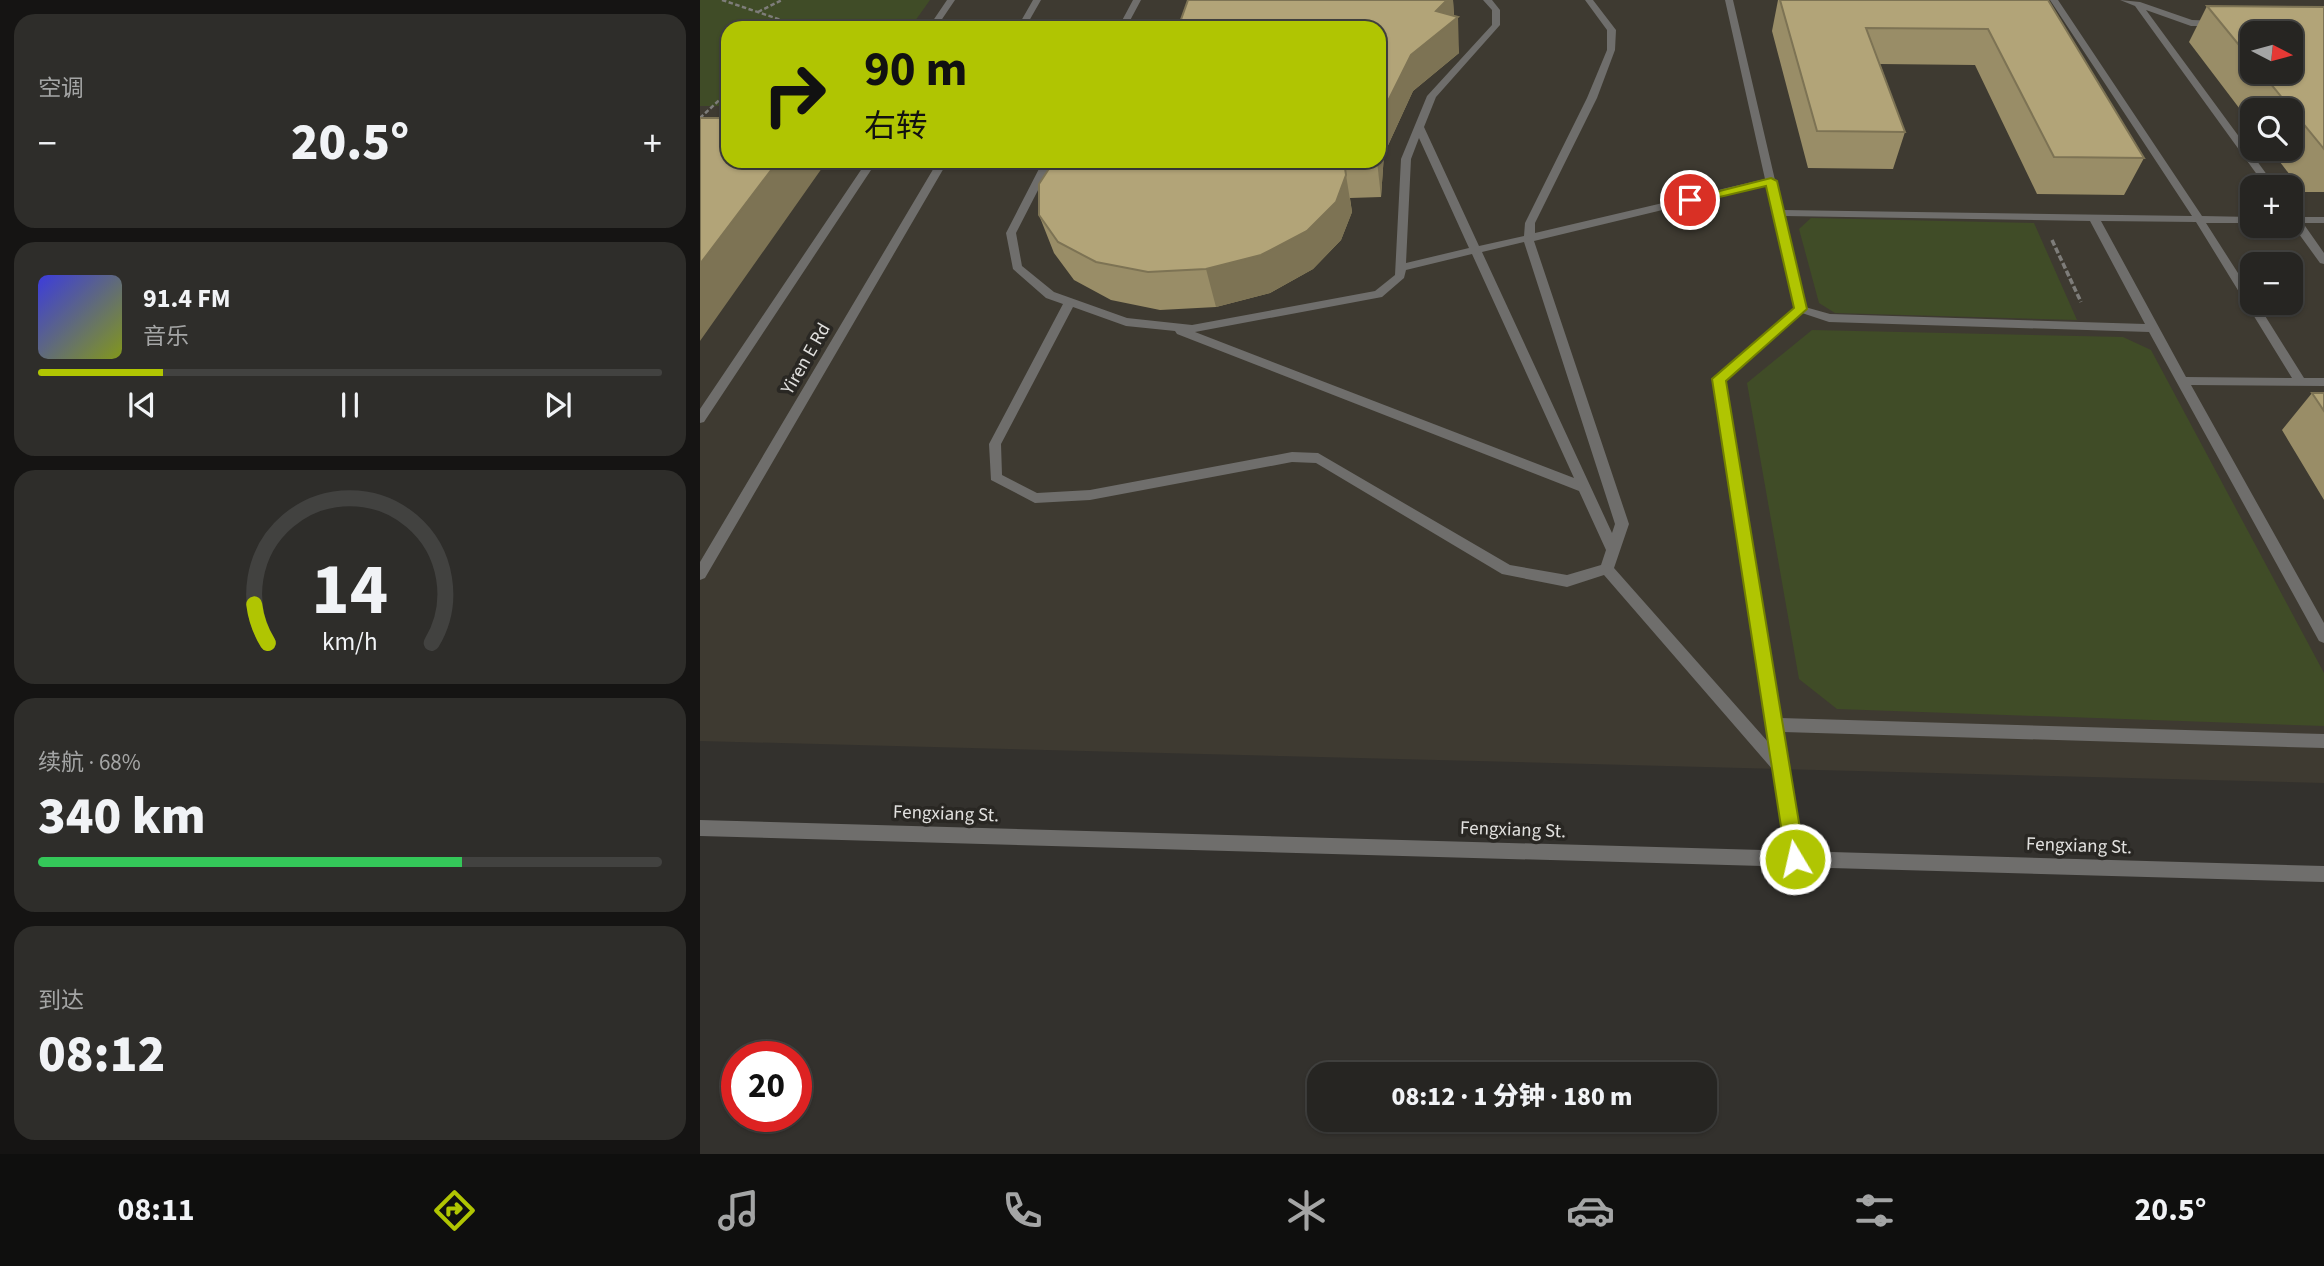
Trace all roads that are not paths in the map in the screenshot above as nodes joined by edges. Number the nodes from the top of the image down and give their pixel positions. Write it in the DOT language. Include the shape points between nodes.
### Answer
graph roads {
  1 [pos="951,0"];
  2 [pos="1037,0"];
  3 [pos="1137,0"];
  4 [pos="1488,0"];
  5 [pos="1589,0"];
  6 [pos="1729,0"];
  7 [pos="2054,0"];
  8 [pos="2123,0"];
  9 [pos="2137,4"];
  10 [pos="937,21"];
  11 [pos="1025,21"];
  12 [pos="1126,21"];
  13 [pos="2231,24"];
  14 [pos="1419,127"];
  15 [pos="868,168"];
  16 [pos="939,168"];
  17 [pos="1044,168"];
  18 [pos="2262,175"];
  19 [pos="1771,181"];
  20 [pos="1778,213"];
  21 [pos="2094,218"];
  22 [pos="2199,219"];
  23 [pos="2240,219"];
  24 [pos="2303,219"];
  25 [pos="2324,220"];
  26 [pos="2303,233"];
  27 [pos="1529,238"];
  28 [pos="1476,250"];
  29 [pos="2324,261"];
  30 [pos="1401,268"];
  31 [pos="1070,302"];
  32 [pos="1800,309"];
  33 [pos="1170,327"];
  34 [pos="2153,328"];
  35 [pos="2182,381"];
  36 [pos="2301,382"];
  37 [pos="2324,382"];
  38 [pos="700,419"];
  39 [pos="1585,488"];
  40 [pos="1613,550"];
  41 [pos="1607,569"];
  42 [pos="700,574"];
  43 [pos="2324,637"];
  44 [pos="1775,725"];
  45 [pos="2324,741"];
  46 [pos="1782,769"];
  47 [pos="700,828"];
  48 [pos="1795,859"];
  49 [pos="2324,874"];
  1 -- 10 [label="street"];
  2 -- 11 [label="street"];
  3 -- 12 [label="street"];
  4 -- 14 [label="street" via="1496,10 1496,25 1433,96"];
  5 -- 27 [label="street" via="1611,28 1613,39 1600,81 1530,223"];
  6 -- 19 [label="street"];
  7 -- 22 [label="street"];
  8 -- 9 [label="street"];
  9 -- 13 [label="street" via="2191,23"];
  9 -- 18 [label="street"];
  14 -- 28 [label="street"];
  14 -- 30 [label="street" via="1406,159"];
  15 -- 38 [label="street"];
  16 -- 42 [label="street, Yiren E Rd"];
  17 -- 31 [label="street" via="1011,233 1017,267 1050,295"];
  19 -- 20 [label="street"];
  19 -- 27 [label="street"];
  20 -- 21 [label="street"];
  20 -- 32 [label="street"];
  21 -- 22 [label="street"];
  21 -- 34 [label="street"];
  22 -- 23 [label="street"];
  22 -- 36 [label="street"];
  24 -- 25 [label="street"];
  26 -- 29 [label="street"];
  27 -- 28 [label="street"];
  27 -- 40 [label="street" via="1622,524"];
  28 -- 30 [label="street"];
  28 -- 39 [label="street"];
  30 -- 33 [label="street" via="1400,276 1378,294 1192,329"];
  31 -- 33 [label="street" via="1126,322"];
  31 -- 41 [label="street" via="995,444 996,477 1035,498 1090,495 1292,457 1318,458 1507,570 1567,581"];
  32 -- 34 [label="street" via="1829,318"];
  32 -- 44 [label="street" via="1719,379"];
  33 -- 39 [label="street"];
  34 -- 35 [label="street"];
  35 -- 36 [label="street"];
  35 -- 43 [label="street"];
  36 -- 37 [label="street"];
  39 -- 40 [label="street"];
  40 -- 41 [label="street"];
  41 -- 46 [label="street"];
  44 -- 45 [label="street"];
  44 -- 46 [label="street"];
  46 -- 48 [label="street"];
  47 -- 48 [label="street, Fengxiang St."];
  48 -- 49 [label="street, Fengxiang St."];
}
